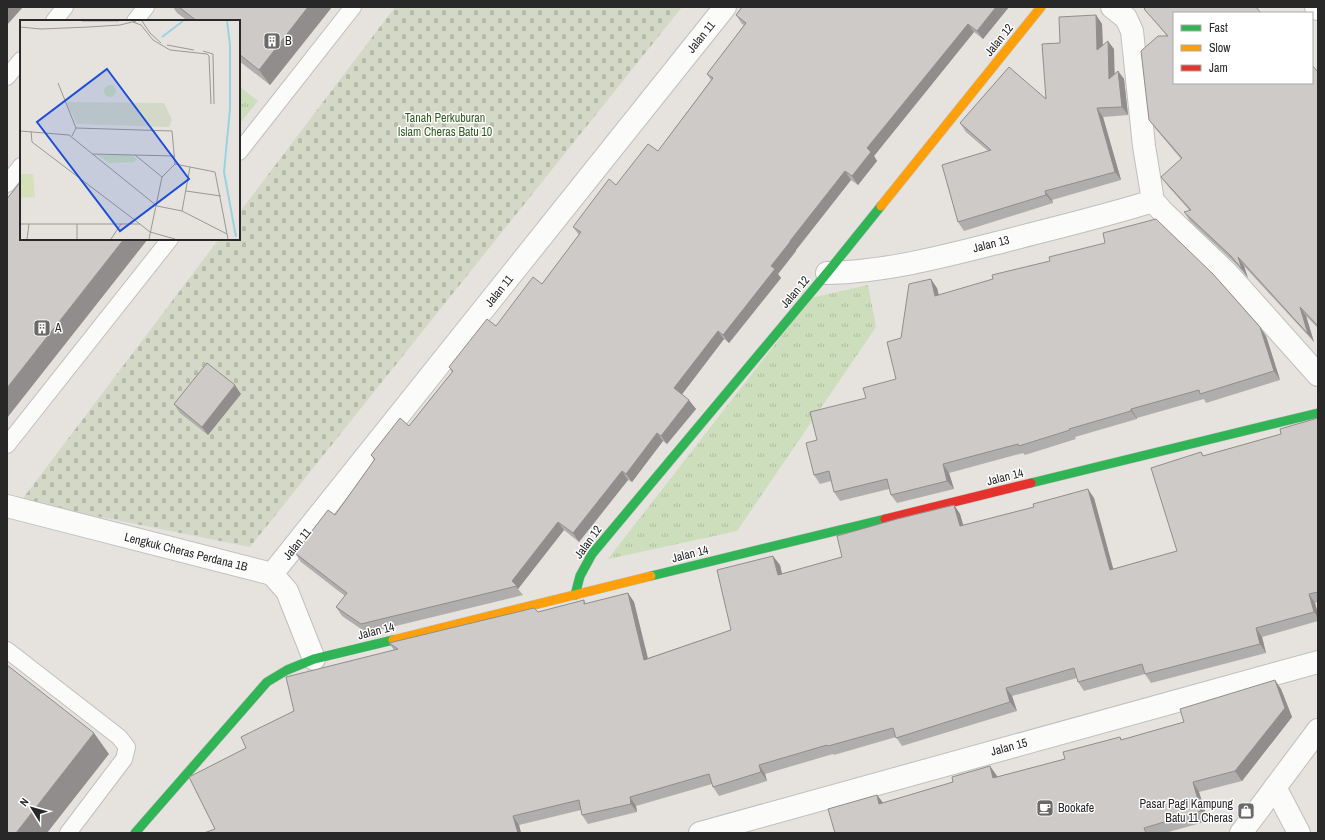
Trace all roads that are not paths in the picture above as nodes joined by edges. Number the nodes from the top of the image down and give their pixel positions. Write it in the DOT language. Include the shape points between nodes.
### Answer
graph roads {
  1 [pos="65,7"];
  2 [pos="146,7"];
  3 [pos="353,7"];
  4 [pos="725,7"];
  5 [pos="1041,7"];
  6 [pos="1126,11"];
  7 [pos="55,20"];
  8 [pos="136,20"];
  9 [pos="20,61"];
  10 [pos="7,77"];
  11 [pos="240,151"];
  12 [pos="20,167"];
  13 [pos="7,184"];
  14 [pos="1153,201"];
  15 [pos="169,240"];
  16 [pos="827,273"];
  17 [pos="1318,375"];
  18 [pos="1318,413"];
  19 [pos="7,445"];
  20 [pos="7,506"];
  21 [pos="272,574"];
  22 [pos="575,595"];
  23 [pos="7,650"];
  24 [pos="314,659"];
  25 [pos="1318,662"];
  26 [pos="1318,730"];
  27 [pos="1275,787"];
  28 [pos="68,833"];
  29 [pos="135,833"];
  30 [pos="700,833"];
  31 [pos="1241,833"];
  32 [pos="1299,833"];
  1 -- 7 [label="lane"];
  2 -- 8 [label="lane"];
  3 -- 11 [label="lane"];
  4 -- 21 [label="street, Jalan 11"];
  5 -- 16 [label="street, Jalan 12"];
  6 -- 14 [label="street" via="1132,31 1144,146"];
  9 -- 10 [label="lane"];
  12 -- 13 [label="lane"];
  14 -- 16 [label="street, Jalan 13" via="1108,215 930,260"];
  14 -- 17 [label="street" via="1228,274"];
  15 -- 19 [label="lane"];
  16 -- 22 [label="street, Jalan 12" via="592,554 580,576"];
  18 -- 22 [label="street, Jalan 14"];
  20 -- 21 [label="street, Lengkuk Cheras Perdana 1B"];
  21 -- 24 [label="street" via="287,591"];
  22 -- 24 [label="street, Jalan 14"];
  23 -- 28 [label="lane" via="119,737 127,747 124,759"];
  24 -- 29 [label="street, Jalan 14" via="267,682"];
  25 -- 30 [label="street, Jalan 15"];
  26 -- 27 [label="street"];
  27 -- 31 [label="street"];
  27 -- 32 [label="street"];
}
